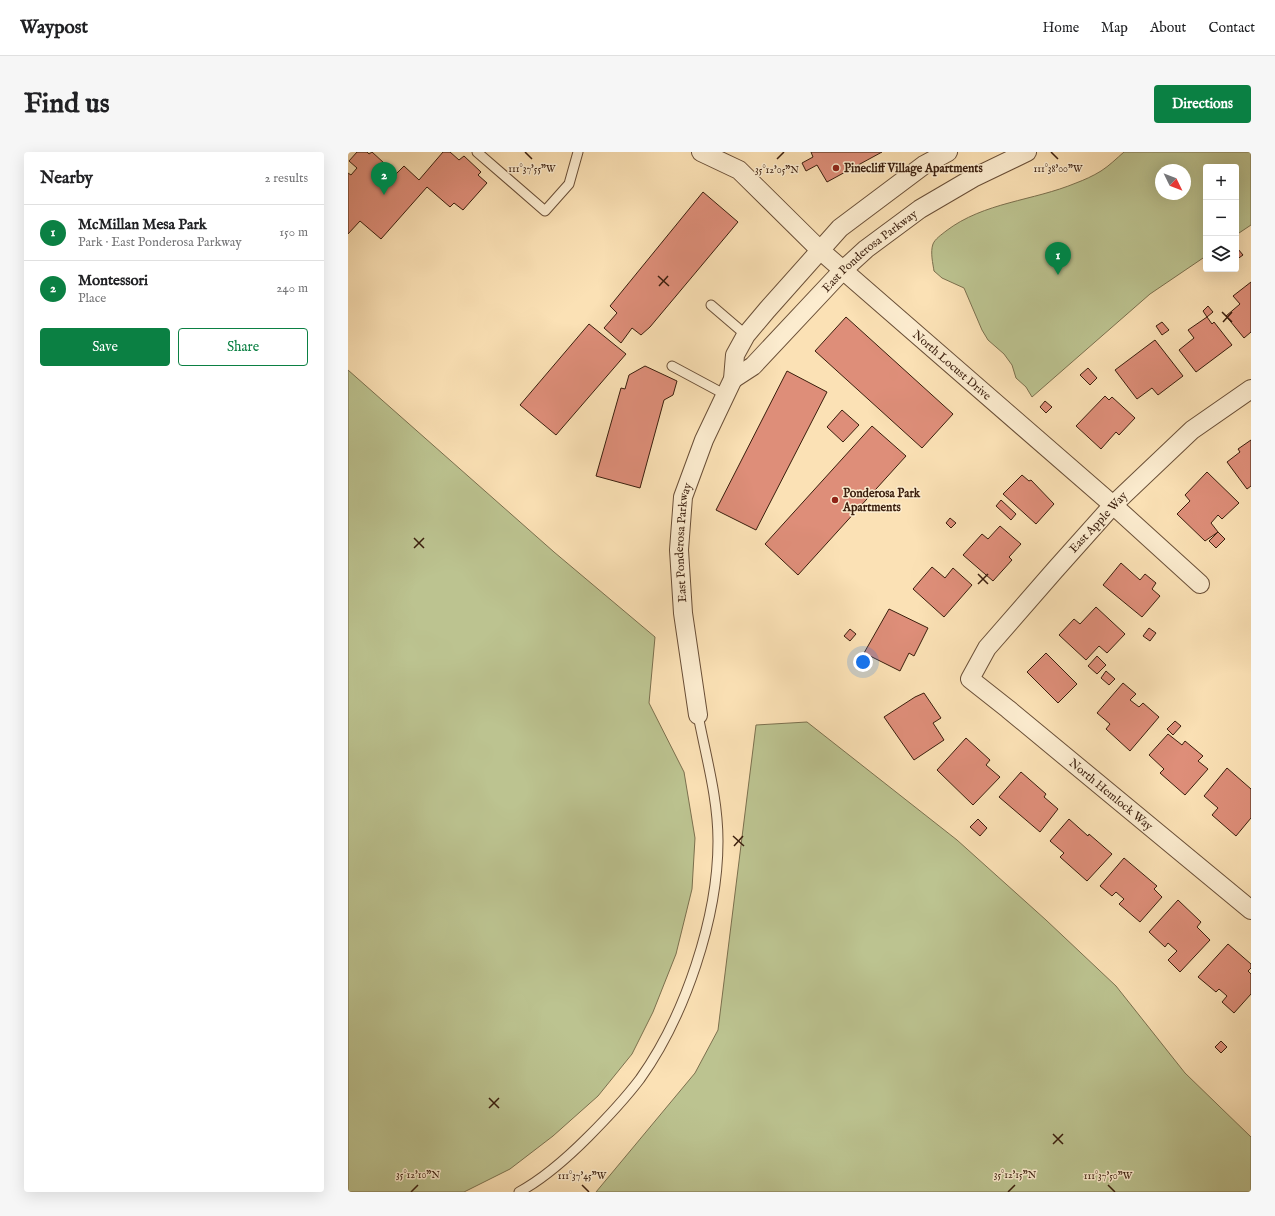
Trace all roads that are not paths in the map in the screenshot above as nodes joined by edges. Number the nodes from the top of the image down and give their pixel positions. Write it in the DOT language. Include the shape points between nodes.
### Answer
graph roads {
  1 [pos="477,152"];
  2 [pos="578,152"];
  3 [pos="701,152"];
  4 [pos="948,152"];
  5 [pos="1027,152"];
  6 [pos="821,251"];
  7 [pos="843,270"];
  8 [pos="711,306"];
  9 [pos="746,335"];
  10 [pos="672,366"];
  11 [pos="730,387"];
  12 [pos="1251,389"];
  13 [pos="1113,505"];
  14 [pos="1200,584"];
  15 [pos="970,679"];
  16 [pos="698,715"];
  17 [pos="1251,910"];
  18 [pos="519,1192"];
  1 -- 2 [label="lane" via="545,211 569,184"];
  3 -- 6 [label="street, North Locust Drive" via="739,170"];
  4 -- 6 [label="street, East Ponderosa Parkway" via="924,165 840,228"];
  5 -- 7 [label="street, East Ponderosa Parkway" via="973,178 920,208"];
  6 -- 7 [label="street, North Locust Drive"];
  6 -- 9 [label="street, East Ponderosa Parkway"];
  7 -- 11 [label="street, East Ponderosa Parkway"];
  7 -- 13 [label="street, North Locust Drive"];
  8 -- 9 [label="lane"];
  9 -- 11 [label="street, East Ponderosa Parkway" via="735,354"];
  10 -- 11 [label="lane"];
  11 -- 16 [label="street, East Ponderosa Parkway" via="704,440 683,497 679,550 683,613"];
  12 -- 13 [label="street, East Apple Way" via="1192,430"];
  13 -- 14 [label="street, North Locust Drive"];
  13 -- 15 [label="street, East Apple Way" via="987,648"];
  15 -- 17 [label="street, North Hemlock Way"];
  16 -- 18 [label="lane" via="716,803 718,841 715,882 707,928 691,979 672,1026 640,1078 611,1114 566,1159"];
}
